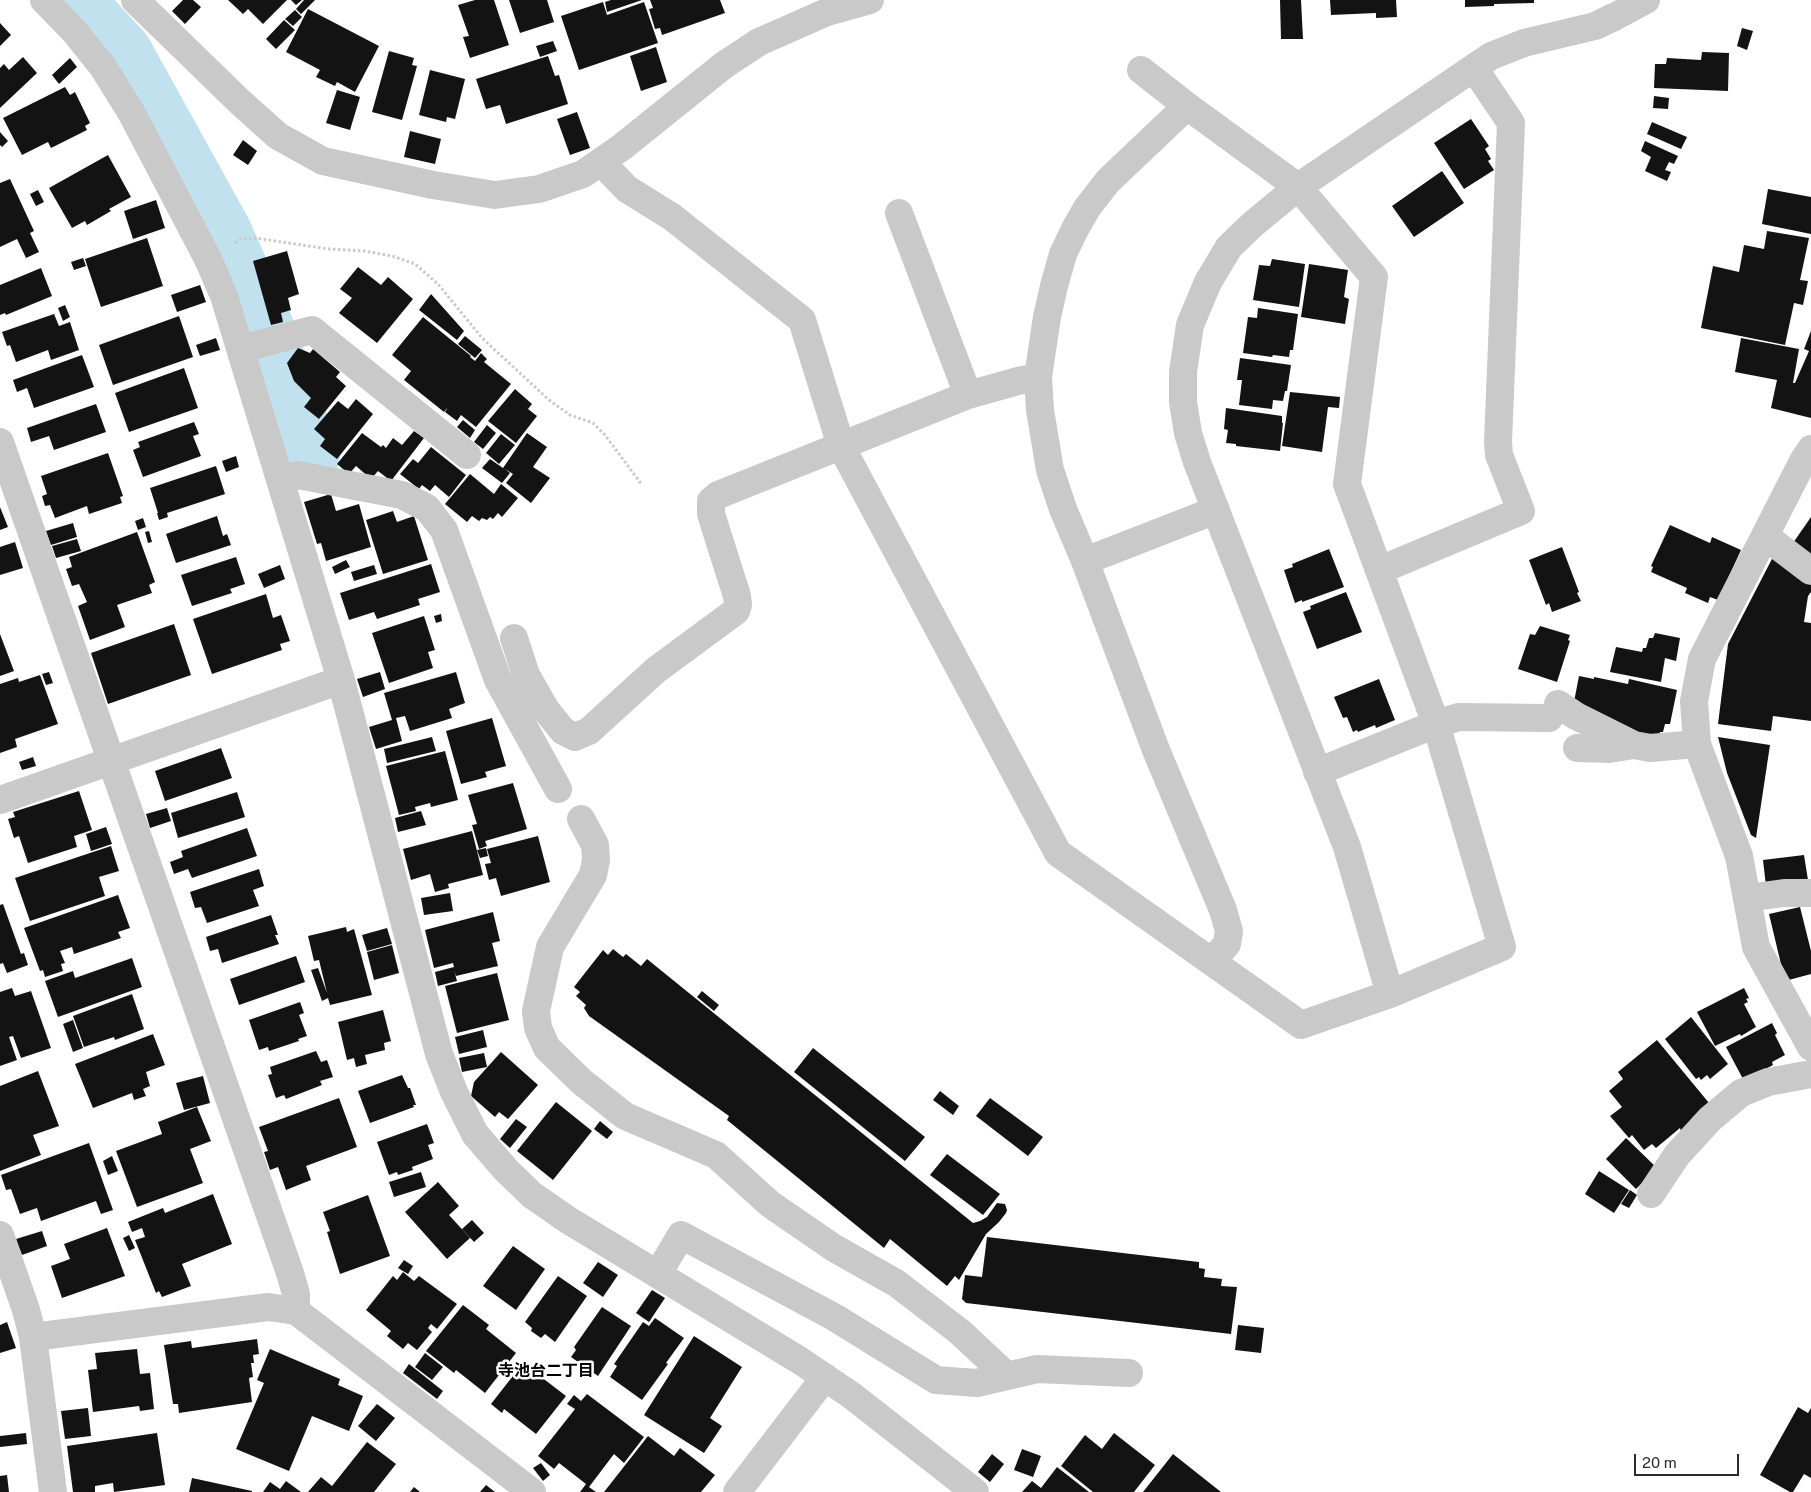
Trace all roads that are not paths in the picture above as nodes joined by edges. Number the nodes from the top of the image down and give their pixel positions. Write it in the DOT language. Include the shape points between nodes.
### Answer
graph roads {
  1 [pos="44,0"];
  2 [pos="135,0"];
  3 [pos="870,0"];
  4 [pos="1646,0"];
  5 [pos="1474,68"];
  6 [pos="1141,70"];
  7 [pos="1187,106"];
  8 [pos="601,162"];
  9 [pos="1298,187"];
  10 [pos="900,213"];
  11 [pos="241,349"];
  12 [pos="1038,377"];
  13 [pos="968,395"];
  14 [pos="0,442"];
  15 [pos="842,446"];
  16 [pos="1811,449"];
  17 [pos="467,455"];
  18 [pos="282,481"];
  19 [pos="1216,510"];
  20 [pos="1765,536"];
  21 [pos="1085,561"];
  22 [pos="1380,570"];
  23 [pos="1811,570"];
  24 [pos="514,638"];
  25 [pos="341,680"];
  26 [pos="1436,724"];
  27 [pos="1697,744"];
  28 [pos="1634,745"];
  29 [pos="1578,748"];
  30 [pos="111,761"];
  31 [pos="1317,772"];
  32 [pos="558,789"];
  33 [pos="0,800"];
  34 [pos="581,819"];
  35 [pos="1811,893"];
  36 [pos="1747,898"];
  37 [pos="1212,961"];
  38 [pos="1390,994"];
  39 [pos="1811,1047"];
  40 [pos="1811,1074"];
  41 [pos="1651,1194"];
  42 [pos="0,1236"];
  43 [pos="658,1274"];
  44 [pos="296,1311"];
  45 [pos="33,1337"];
  46 [pos="1129,1373"];
  47 [pos="1007,1376"];
  48 [pos="825,1377"];
  49 [pos="53,1492"];
  50 [pos="532,1492"];
  51 [pos="736,1492"];
  52 [pos="975,1492"];
  1 -- 11 [label="street" via="75,32 131,112 208,259"];
  2 -- 8 [label="street" via="278,136 323,161 433,185 495,194 539,189 583,174"];
  3 -- 8 [label="street" via="827,12 759,42"];
  4 -- 5 [label="street" via="1595,26 1509,48"];
  5 -- 9 [label="street"];
  5 -- 22 [label="street" via="1511,123 1498,442 1499,455 1521,511"];
  6 -- 7 [label="street"];
  7 -- 9 [label="street"];
  7 -- 12 [label="street" via="1108,180 1074,229 1054,286"];
  8 -- 15 [label="street" via="627,189 672,217 802,320"];
  9 -- 19 [label="street" via="1229,247 1208,282 1190,325 1183,372 1188,433"];
  9 -- 22 [label="street" via="1374,278 1347,484"];
  10 -- 13 [label="street"];
  11 -- 17 [label="street" via="312,330"];
  11 -- 18 [label="street"];
  12 -- 13 [label="street"];
  12 -- 21 [label="street" via="1050,470"];
  13 -- 15 [label="street"];
  14 -- 30 [label="street"];
  15 -- 24 [label="street" via="750,481 711,501 716,533 737,596 736,611 656,670 588,731 574,736 563,731 546,710 526,675"];
  15 -- 37 [label="street" via="1058,853"];
  16 -- 20 [label="street"];
  18 -- 25 [label="street"];
  18 -- 32 [label="street" via="298,475 402,495 427,508 444,530 498,680"];
  19 -- 21 [label="street"];
  19 -- 31 [label="street"];
  20 -- 23 [label="street"];
  20 -- 27 [label="street" via="1702,660 1694,701"];
  21 -- 37 [label="street" via="1156,750 1223,910 1229,931 1227,944"];
  22 -- 26 [label="street"];
  25 -- 30 [label="street"];
  25 -- 43 [label="street" via="439,1054 475,1134 532,1195"];
  26 -- 28 [label="street" via="1460,717 1554,711 1576,716"];
  26 -- 31 [label="street"];
  26 -- 38 [label="street" via="1502,947"];
  27 -- 28 [label="street" via="1650,748"];
  27 -- 36 [label="street" via="1738,856"];
  28 -- 29 [label="street" via="1609,749"];
  30 -- 33 [label="street"];
  30 -- 44 [label="street" via="290,1273 296,1294"];
  31 -- 38 [label="street" via="1347,847"];
  34 -- 47 [label="street" via="595,845 596,860 593,875 550,947 536,1011 538,1028 547,1048 582,1082 625,1116 716,1155 770,1204 834,1248 896,1283 960,1332"];
  35 -- 36 [label="street"];
  36 -- 39 [label="street" via="1756,947"];
  37 -- 38 [label="street" via="1301,1024"];
  40 -- 41 [label="street" via="1768,1082 1741,1093 1710,1119 1677,1155"];
  42 -- 45 [label="street"];
  43 -- 47 [label="street" via="681,1235 834,1317 936,1380 977,1383"];
  43 -- 48 [label="street"];
  44 -- 45 [label="street" via="268,1307"];
  44 -- 50 [label="street"];
  45 -- 49 [label="street"];
  46 -- 47 [label="street" via="1037,1368"];
  48 -- 51 [label="street"];
  48 -- 52 [label="street"];
}
